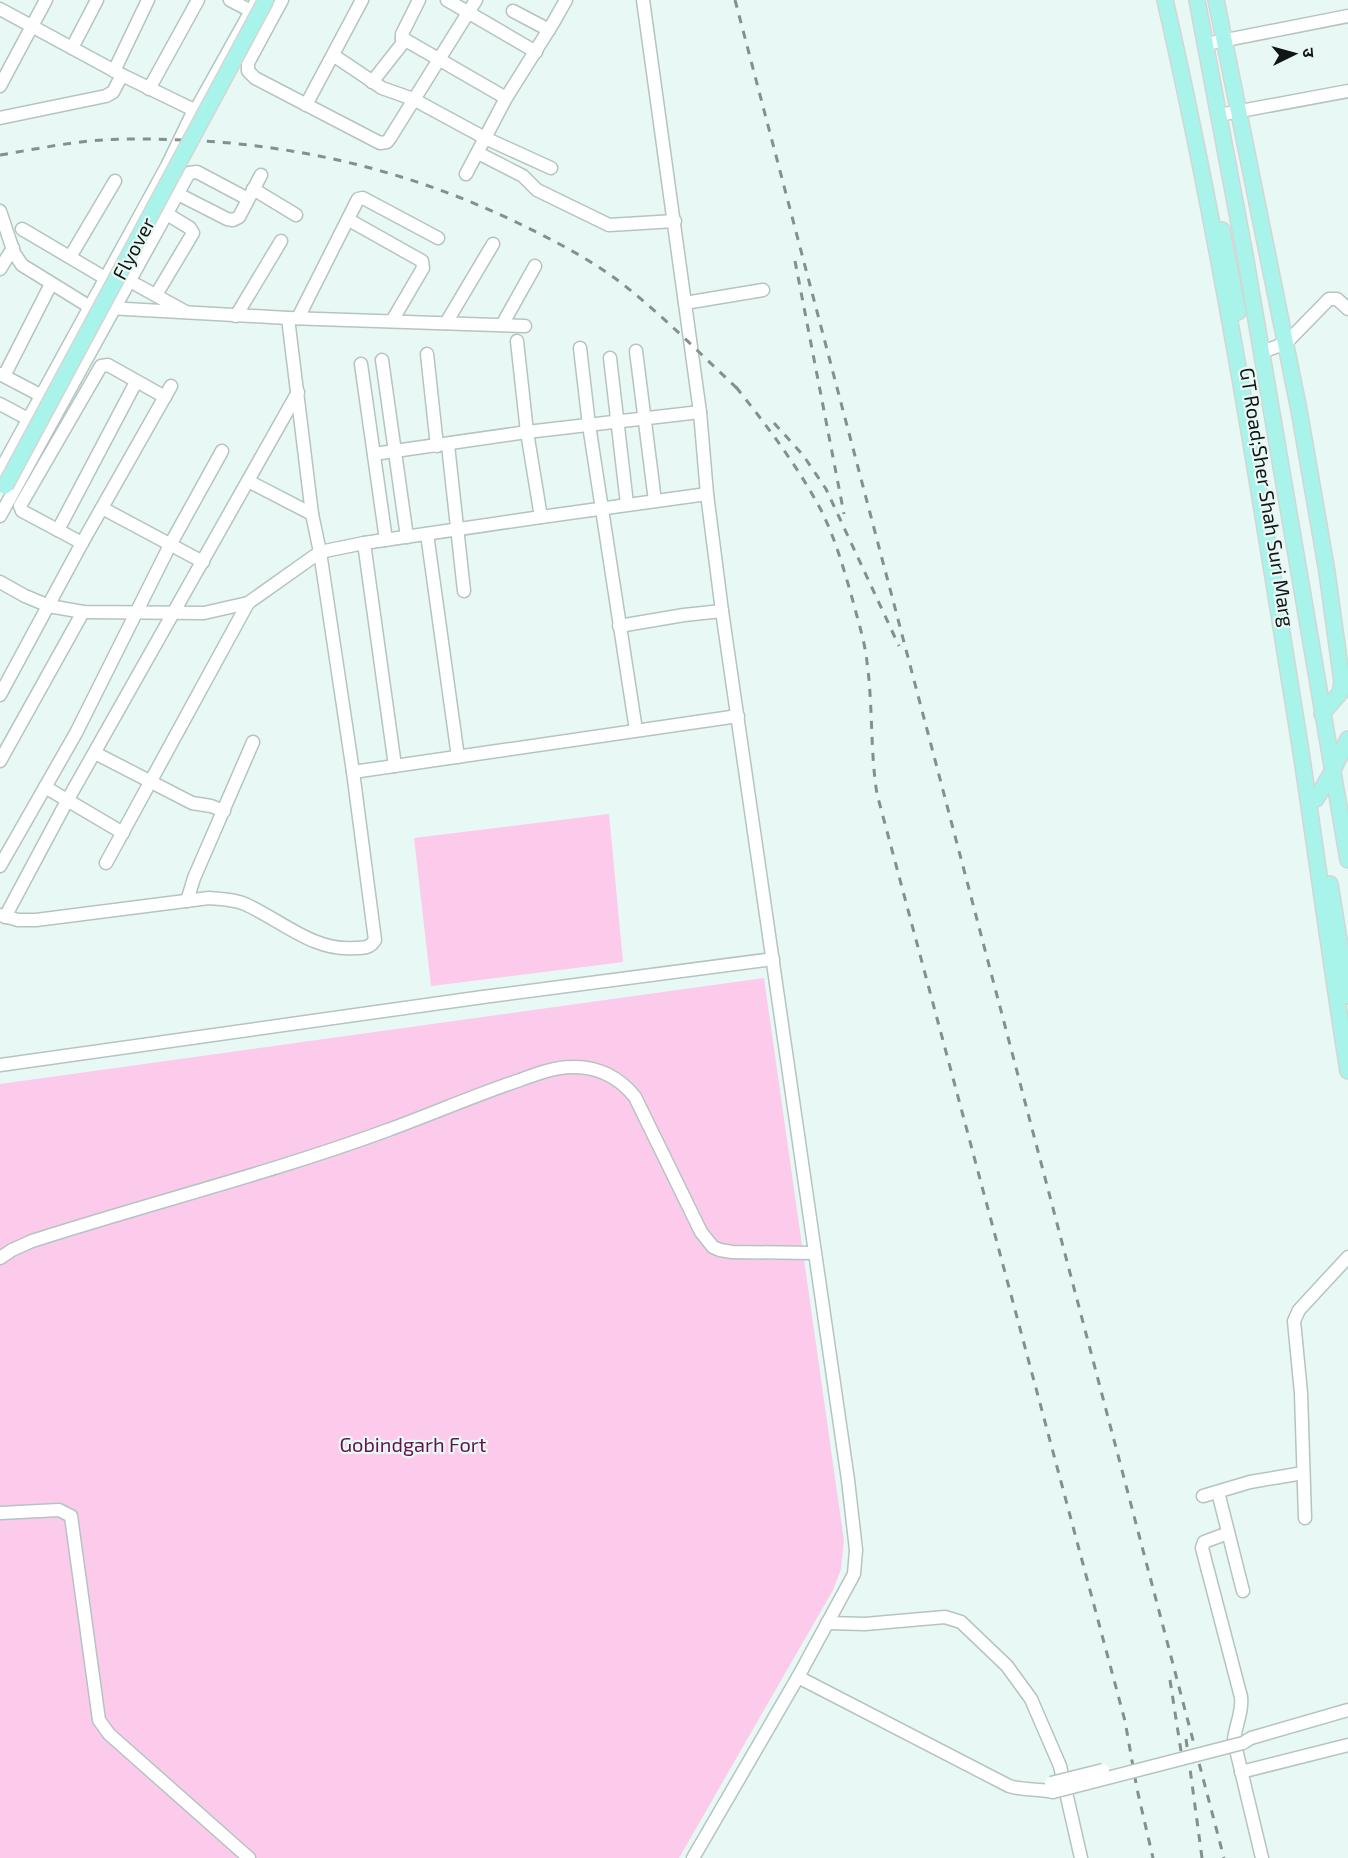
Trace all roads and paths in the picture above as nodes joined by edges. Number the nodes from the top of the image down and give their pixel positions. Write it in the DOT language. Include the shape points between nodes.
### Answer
graph roads {
  1 [pos="46,0"];
  2 [pos="97,0"];
  3 [pos="148,0"];
  4 [pos="198,0"];
  5 [pos="230,0"];
  6 [pos="266,0"];
  7 [pos="282,0"];
  8 [pos="362,0"];
  9 [pos="419,0"];
  10 [pos="447,0"];
  11 [pos="476,0"];
  12 [pos="566,0"];
  13 [pos="643,0"];
  14 [pos="1165,0"];
  15 [pos="1175,0"];
  16 [pos="1197,0"];
  17 [pos="1216,0"];
  18 [pos="254,6"];
  19 [pos="0,9"];
  20 [pos="513,11"];
  21 [pos="467,12"];
  22 [pos="1348,17"];
  23 [pos="32,26"];
  24 [pos="549,30"];
  25 [pos="402,38"];
  26 [pos="1225,41"];
  27 [pos="1206,44"];
  28 [pos="72,48"];
  29 [pos="230,48"];
  30 [pos="536,52"];
  31 [pos="333,55"];
  32 [pos="439,59"];
  33 [pos="248,63"];
  34 [pos="118,73"];
  35 [pos="372,82"];
  36 [pos="0,86"];
  37 [pos="149,89"];
  38 [pos="1348,91"];
  39 [pos="506,98"];
  40 [pos="413,99"];
  41 [pos="306,105"];
  42 [pos="194,110"];
  43 [pos="1238,112"];
  44 [pos="1219,115"];
  45 [pos="0,118"];
  46 [pos="484,138"];
  47 [pos="478,153"];
  48 [pos="551,168"];
  49 [pos="466,174"];
  50 [pos="261,175"];
  51 [pos="115,181"];
  52 [pos="178,194"];
  53 [pos="251,194"];
  54 [pos="0,211"];
  55 [pos="167,214"];
  56 [pos="296,215"];
  57 [pos="349,220"];
  58 [pos="675,221"];
  59 [pos="22,228"];
  60 [pos="438,238"];
  61 [pos="281,241"];
  62 [pos="493,244"];
  63 [pos="13,248"];
  64 [pos="70,257"];
  65 [pos="535,266"];
  66 [pos="0,269"];
  67 [pos="105,278"];
  68 [pos="51,284"];
  69 [pos="137,285"];
  70 [pos="763,290"];
  71 [pos="156,296"];
  72 [pos="685,303"];
  73 [pos="90,307"];
  74 [pos="114,309"];
  75 [pos="1348,309"];
  76 [pos="189,314"];
  77 [pos="236,316"];
  78 [pos="293,318"];
  79 [pos="392,321"];
  80 [pos="446,324"];
  81 [pos="502,325"];
  82 [pos="525,326"];
  83 [pos="517,341"];
  84 [pos="1286,343"];
  85 [pos="580,348"];
  86 [pos="636,351"];
  87 [pos="1262,352"];
  88 [pos="427,354"];
  89 [pos="610,358"];
  90 [pos="382,360"];
  91 [pos="361,364"];
  92 [pos="2,375"];
  93 [pos="136,382"];
  94 [pos="171,386"];
  95 [pos="298,392"];
  96 [pos="42,396"];
  97 [pos="165,397"];
  98 [pos="0,405"];
  99 [pos="700,412"];
  100 [pos="645,418"];
  101 [pos="28,419"];
  102 [pos="617,422"];
  103 [pos="589,425"];
  104 [pos="527,432"];
  105 [pos="442,445"];
  106 [pos="222,451"];
  107 [pos="394,451"];
  108 [pos="374,454"];
  109 [pos="0,470"];
  110 [pos="248,481"];
  111 [pos="2,490"];
  112 [pos="707,494"];
  113 [pos="655,501"];
  114 [pos="627,504"];
  115 [pos="102,508"];
  116 [pos="601,508"];
  117 [pos="312,514"];
  118 [pos="0,516"];
  119 [pos="541,516"];
  120 [pos="457,529"];
  121 [pos="58,530"];
  122 [pos="427,534"];
  123 [pos="407,537"];
  124 [pos="386,540"];
  125 [pos="82,543"];
  126 [pos="364,543"];
  127 [pos="170,545"];
  128 [pos="320,552"];
  129 [pos="202,562"];
  130 [pos="0,582"];
  131 [pos="464,591"];
  132 [pos="248,603"];
  133 [pos="49,606"];
  134 [pos="722,611"];
  135 [pos="83,612"];
  136 [pos="138,612"];
  137 [pos="172,613"];
  138 [pos="619,626"];
  139 [pos="0,695"];
  140 [pos="1323,714"];
  141 [pos="738,716"];
  142 [pos="636,730"];
  143 [pos="1348,739"];
  144 [pos="253,742"];
  145 [pos="95,753"];
  146 [pos="458,757"];
  147 [pos="0,761"];
  148 [pos="395,766"];
  149 [pos="353,772"];
  150 [pos="1332,772"];
  151 [pos="152,782"];
  152 [pos="45,787"];
  153 [pos="1316,799"];
  154 [pos="67,801"];
  155 [pos="224,811"];
  156 [pos="1344,811"];
  157 [pos="123,833"];
  158 [pos="1348,860"];
  159 [pos="106,863"];
  160 [pos="0,866"];
  161 [pos="187,901"];
  162 [pos="3,916"];
  163 [pos="773,959"];
  164 [pos="1348,996"];
  165 [pos="0,1065"];
  166 [pos="1348,1071"];
  167 [pos="814,1252"];
  168 [pos="1348,1257"];
  169 [pos="0,1258"];
  170 [pos="1303,1473"];
  171 [pos="1218,1492"];
  172 [pos="1203,1496"];
  173 [pos="0,1513"];
  174 [pos="1305,1518"];
  175 [pos="1228,1533"];
  176 [pos="1243,1591"];
  177 [pos="827,1623"];
  178 [pos="798,1677"];
  179 [pos="1348,1710"];
  180 [pos="1348,1745"];
  181 [pos="1241,1772"];
  182 [pos="249,1858"];
  183 [pos="693,1858"];
  184 [pos="1081,1858"];
  185 [pos="1262,1858"];
  1 -- 23 [label="street"];
  2 -- 28 [label="street"];
  3 -- 34 [label="street"];
  4 -- 37 [label="street"];
  5 -- 18 [label="street"];
  6 -- 111 [label="main road, Flyover, bridge"];
  7 -- 33 [label="street"];
  8 -- 31 [label="street"];
  9 -- 25 [label="street"];
  10 -- 21 [label="street"];
  11 -- 21 [label="street"];
  12 -- 24 [label="street"];
  13 -- 58 [label="street"];
  14 -- 166 [label="main road" via="1235,347"];
  15 -- 153 [label="main road, GT Road;Sher Shah Suri Marg" via="1234,285"];
  16 -- 27 [label="main road, GT Road;Sher Shah Suri Marg"];
  17 -- 26 [label="main road"];
  18 -- 29 [label="street"];
  19 -- 23 [label="street"];
  20 -- 24 [label="street"];
  21 -- 30 [label="street"];
  21 -- 32 [label="street"];
  22 -- 26 [label="street"];
  23 -- 28 [label="street"];
  23 -- 36 [label="street"];
  24 -- 30 [label="street"];
  25 -- 32 [label="street"];
  25 -- 35 [label="street" via="402,44"];
  26 -- 27 [label="street"];
  26 -- 43 [label="main road"];
  27 -- 44 [label="main road, GT Road;Sher Shah Suri Marg"];
  28 -- 34 [label="street"];
  29 -- 33 [label="street"];
  29 -- 42 [label="street"];
  30 -- 39 [label="street"];
  31 -- 35 [label="street"];
  31 -- 41 [label="street"];
  32 -- 39 [label="street"];
  32 -- 40 [label="street"];
  33 -- 41 [label="street" via="248,71 255,78"];
  34 -- 37 [label="street"];
  34 -- 45 [label="street" via="113,92 106,96"];
  35 -- 40 [label="street"];
  37 -- 42 [label="street"];
  38 -- 43 [label="street"];
  39 -- 46 [label="street"];
  40 -- 41 [label="street" via="383,143"];
  40 -- 46 [label="street"];
  42 -- 67 [label="street"];
  43 -- 44 [label="street"];
  43 -- 84 [label="main road"];
  44 -- 87 [label="main road, GT Road;Sher Shah Suri Marg"];
  46 -- 47 [label="street"];
  46 -- 48 [label="street"];
  47 -- 49 [label="street"];
  47 -- 58 [label="street" via="523,176 537,190 609,225"];
  50 -- 53 [label="street"];
  51 -- 64 [label="street"];
  52 -- 53 [label="street" via="194,171"];
  52 -- 53 [label="street" via="230,220 239,217"];
  52 -- 55 [label="street"];
  53 -- 56 [label="street"];
  54 -- 63 [label="street"];
  55 -- 71 [label="street" via="192,233"];
  55 -- 74 [label="street"];
  57 -- 60 [label="street" via="356,202 363,198"];
  57 -- 78 [label="street"];
  57 -- 79 [label="street" via="419,258 423,264"];
  58 -- 72 [label="street"];
  59 -- 64 [label="street"];
  61 -- 77 [label="street"];
  62 -- 80 [label="street"];
  63 -- 66 [label="street"];
  63 -- 68 [label="street" via="21,265"];
  64 -- 67 [label="street"];
  65 -- 81 [label="street"];
  67 -- 73 [label="street"];
  68 -- 73 [label="street"];
  68 -- 92 [label="street"];
  69 -- 71 [label="street"];
  70 -- 72 [label="street"];
  71 -- 76 [label="street"];
  72 -- 99 [label="street"];
  73 -- 74 [label="street"];
  73 -- 96 [label="street"];
  74 -- 76 [label="street"];
  74 -- 118 [label="street"];
  75 -- 84 [label="street" via="1337,299 1329,299"];
  76 -- 77 [label="street"];
  77 -- 78 [label="street"];
  78 -- 79 [label="street"];
  78 -- 95 [label="street"];
  79 -- 80 [label="street"];
  80 -- 81 [label="street"];
  81 -- 82 [label="street"];
  83 -- 104 [label="street"];
  84 -- 87 [label="street"];
  84 -- 140 [label="main road" via="1327,572 1342,682 1340,693"];
  85 -- 103 [label="street"];
  86 -- 100 [label="street"];
  87 -- 140 [label="main road, GT Road;Sher Shah Suri Marg"];
  88 -- 105 [label="street"];
  89 -- 102 [label="street"];
  90 -- 107 [label="street"];
  91 -- 108 [label="street"];
  92 -- 96 [label="street"];
  93 -- 97 [label="street"];
  93 -- 121 [label="street"];
  93 -- 121 [label="street" via="108,365 101,366 20,506 22,511"];
  94 -- 97 [label="street"];
  95 -- 110 [label="street"];
  95 -- 117 [label="street"];
  96 -- 101 [label="street"];
  97 -- 115 [label="street"];
  98 -- 101 [label="street"];
  99 -- 100 [label="street"];
  99 -- 112 [label="street"];
  100 -- 102 [label="street"];
  100 -- 113 [label="street"];
  101 -- 109 [label="street"];
  102 -- 103 [label="street"];
  102 -- 114 [label="street"];
  103 -- 104 [label="street"];
  103 -- 116 [label="street"];
  104 -- 105 [label="street"];
  104 -- 119 [label="street"];
  105 -- 107 [label="street"];
  105 -- 120 [label="street"];
  106 -- 127 [label="street"];
  107 -- 108 [label="street"];
  107 -- 123 [label="street"];
  108 -- 124 [label="street"];
  110 -- 117 [label="street"];
  110 -- 129 [label="street"];
  112 -- 113 [label="street"];
  112 -- 134 [label="street"];
  113 -- 114 [label="street"];
  114 -- 116 [label="street"];
  115 -- 125 [label="street"];
  115 -- 127 [label="street"];
  116 -- 119 [label="street"];
  116 -- 138 [label="street"];
  117 -- 128 [label="street"];
  119 -- 120 [label="street"];
  120 -- 122 [label="street"];
  120 -- 131 [label="street"];
  121 -- 125 [label="street"];
  122 -- 123 [label="street"];
  122 -- 146 [label="street"];
  123 -- 124 [label="street"];
  124 -- 126 [label="street"];
  125 -- 133 [label="street"];
  126 -- 128 [label="street"];
  126 -- 148 [label="street"];
  127 -- 129 [label="street"];
  127 -- 136 [label="street"];
  128 -- 132 [label="street"];
  128 -- 149 [label="street"];
  129 -- 137 [label="street"];
  130 -- 133 [label="street"];
  132 -- 137 [label="street" via="204,613"];
  132 -- 151 [label="street"];
  133 -- 135 [label="street"];
  133 -- 139 [label="street"];
  134 -- 138 [label="street"];
  134 -- 141 [label="street"];
  135 -- 136 [label="street"];
  135 -- 147 [label="street"];
  136 -- 137 [label="street"];
  136 -- 152 [label="street"];
  137 -- 145 [label="street"];
  138 -- 142 [label="street"];
  140 -- 150 [label="main road, GT Road;Sher Shah Suri Marg"];
  141 -- 142 [label="street"];
  141 -- 163 [label="street"];
  142 -- 146 [label="street"];
  143 -- 150 [label="main road"];
  144 -- 155 [label="street"];
  145 -- 151 [label="street"];
  145 -- 154 [label="street"];
  146 -- 148 [label="street"];
  148 -- 149 [label="street"];
  149 -- 161 [label="street" via="375,935 370,946 329,946 229,899"];
  150 -- 153 [label="main road"];
  150 -- 156 [label="main road, GT Road;Sher Shah Suri Marg"];
  151 -- 155 [label="street" via="192,803"];
  151 -- 157 [label="street"];
  152 -- 154 [label="street"];
  152 -- 160 [label="street"];
  153 -- 164 [label="main road, GT Road;Sher Shah Suri Marg"];
  154 -- 157 [label="street"];
  154 -- 162 [label="street"];
  155 -- 161 [label="street"];
  156 -- 158 [label="main road, GT Road;Sher Shah Suri Marg"];
  157 -- 159 [label="street"];
  161 -- 162 [label="street" via="36,920"];
  163 -- 165 [label="street"];
  163 -- 167 [label="street"];
  167 -- 169 [label="street" via="732,1252 713,1247 700,1232 635,1097 608,1074 571,1066 494,1088 315,1155 32,1241"];
  167 -- 177 [label="street" via="856,1550 854,1574"];
  168 -- 170 [label="street" via="1299,1310 1294,1321"];
  170 -- 171 [label="street"];
  170 -- 174 [label="street"];
  171 -- 172 [label="street"];
  171 -- 175 [label="street"];
  173 -- 182 [label="street" via="59,1510 71,1516 99,1720 109,1734"];
  175 -- 176 [label="street"];
  175 -- 181 [label="street" via="1204,1542 1202,1548 1241,1697 1234,1741"];
  177 -- 178 [label="street"];
  177 -- 184 [label="street" via="945,1617 961,1622 1007,1666 1031,1699 1060,1766"];
  178 -- 179 [label="street, bridge" via="1020,1790 1049,1788"];
  178 -- 183 [label="street"];
  180 -- 181 [label="street"];
  181 -- 185 [label="street"];
}
